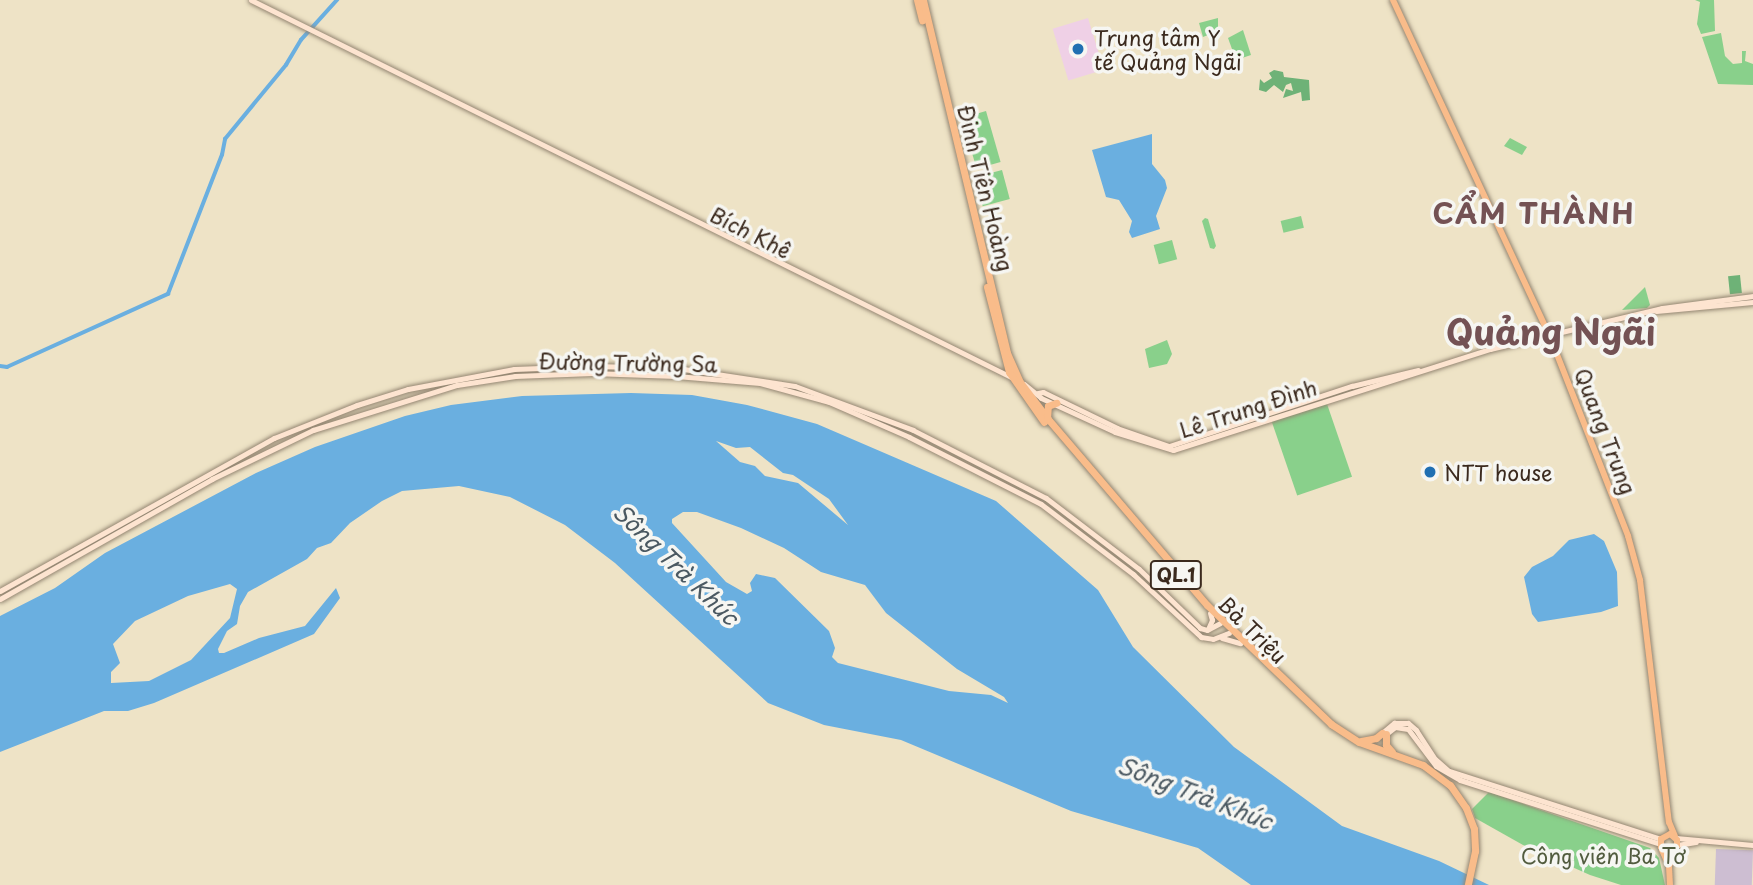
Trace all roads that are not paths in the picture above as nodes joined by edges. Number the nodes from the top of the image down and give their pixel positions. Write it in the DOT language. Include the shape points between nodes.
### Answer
graph roads {
  1 [pos="251,0"];
  2 [pos="920,0"];
  3 [pos="1393,0"];
  4 [pos="1753,296"];
  5 [pos="1753,302"];
  6 [pos="1725,303"];
  7 [pos="1549,334"];
  8 [pos="514,372"];
  9 [pos="1012,378"];
  10 [pos="1020,382"];
  11 [pos="1038,393"];
  12 [pos="1056,403"];
  13 [pos="1048,419"];
  14 [pos="1116,430"];
  15 [pos="0,591"];
  16 [pos="0,599"];
  17 [pos="1210,613"];
  18 [pos="1221,622"];
  19 [pos="1197,630"];
  20 [pos="1207,630"];
  21 [pos="1231,631"];
  22 [pos="1219,638"];
  23 [pos="1240,643"];
  24 [pos="1355,740"];
  25 [pos="1385,745"];
  26 [pos="1369,747"];
  27 [pos="1669,822"];
  28 [pos="1661,842"];
  29 [pos="1676,842"];
  30 [pos="1753,845"];
  31 [pos="1669,866"];
  32 [pos="1468,885"];
  33 [pos="1670,885"];
  1 -- 9 [label="main road, Bích Khê"];
  2 -- 9 [label="highway, Đinh Tiên Hoàng / QL.1" via="1001,352"];
  2 -- 10 [label="highway, Đinh Tiên Hoàng / QL.1" via="1007,353"];
  3 -- 7 [label="main road, Quang Trung"];
  4 -- 6 [label="main road"];
  5 -- 6 [label="main road"];
  6 -- 7 [label="main road, Lê Trung Đình"];
  7 -- 14 [label="main road, Lê Trung Đình" via="1392,376 1170,448"];
  7 -- 27 [label="main road, Quang Trung" via="1637,565"];
  8 -- 15 [label="main road, Đường Trường Sa" via="408,389 274,438"];
  8 -- 16 [label="main road, Đường Trường Sa" via="445,388 313,430 212,479"];
  8 -- 19 [label="main road, Đường Trường Sa" via="760,383 829,402 1041,504"];
  9 -- 10 [label="main road, Bích Khê"];
  9 -- 17 [label="highway, Bà Triệu / QL.1" via="1047,426"];
  10 -- 11 [label="main road, Bích Khê"];
  10 -- 13 [label="highway, Bà Triệu / QL.1"];
  11 -- 12 [label="main road, Lê Trung Đình"];
  11 -- 14 [label="main road, Lê Trung Đình"];
  12 -- 13 [label="highway" via="1048,406"];
  12 -- 14 [label="main road, Lê Trung Đình"];
  13 -- 18 [label="highway, Bà Triệu / QL.1"];
  17 -- 18 [label="highway, Bà Triệu / QL.1"];
  17 -- 20 [label="main road" via="1212,624"];
  18 -- 20 [label="main road"];
  18 -- 21 [label="highway, Bà Triệu / QL.1"];
  19 -- 20 [label="main road, Đường Trường Sa"];
  19 -- 22 [label="main road, Đường Trường Sa" via="1206,639"];
  21 -- 22 [label="main road"];
  21 -- 23 [label="highway, Bà Triệu / QL.1"];
  21 -- 24 [label="highway, Bà Triệu / QL.1" via="1331,724"];
  22 -- 23 [label="main road, Đường Trường Sa"];
  23 -- 26 [label="highway, Bà Triệu / QL.1" via="1333,729"];
  24 -- 25 [label="highway"];
  24 -- 26 [label="highway, Bà Triệu / QL.1"];
  25 -- 26 [label="highway, Bà Triệu / QL.1"];
  25 -- 28 [label="main road, Bà Triệu" via="1394,723 1408,723 1449,771"];
  25 -- 32 [label="highway, QL.1" via="1444,779 1466,808 1475,841"];
  27 -- 28 [label="main road"];
  27 -- 29 [label="main road, Quang Trung"];
  28 -- 29 [label="main road"];
  28 -- 29 [label="main road" via="1668,852"];
  28 -- 31 [label="main road"];
  29 -- 30 [label="main road"];
  29 -- 31 [label="main road"];
  31 -- 33 [label="main road"];
}
